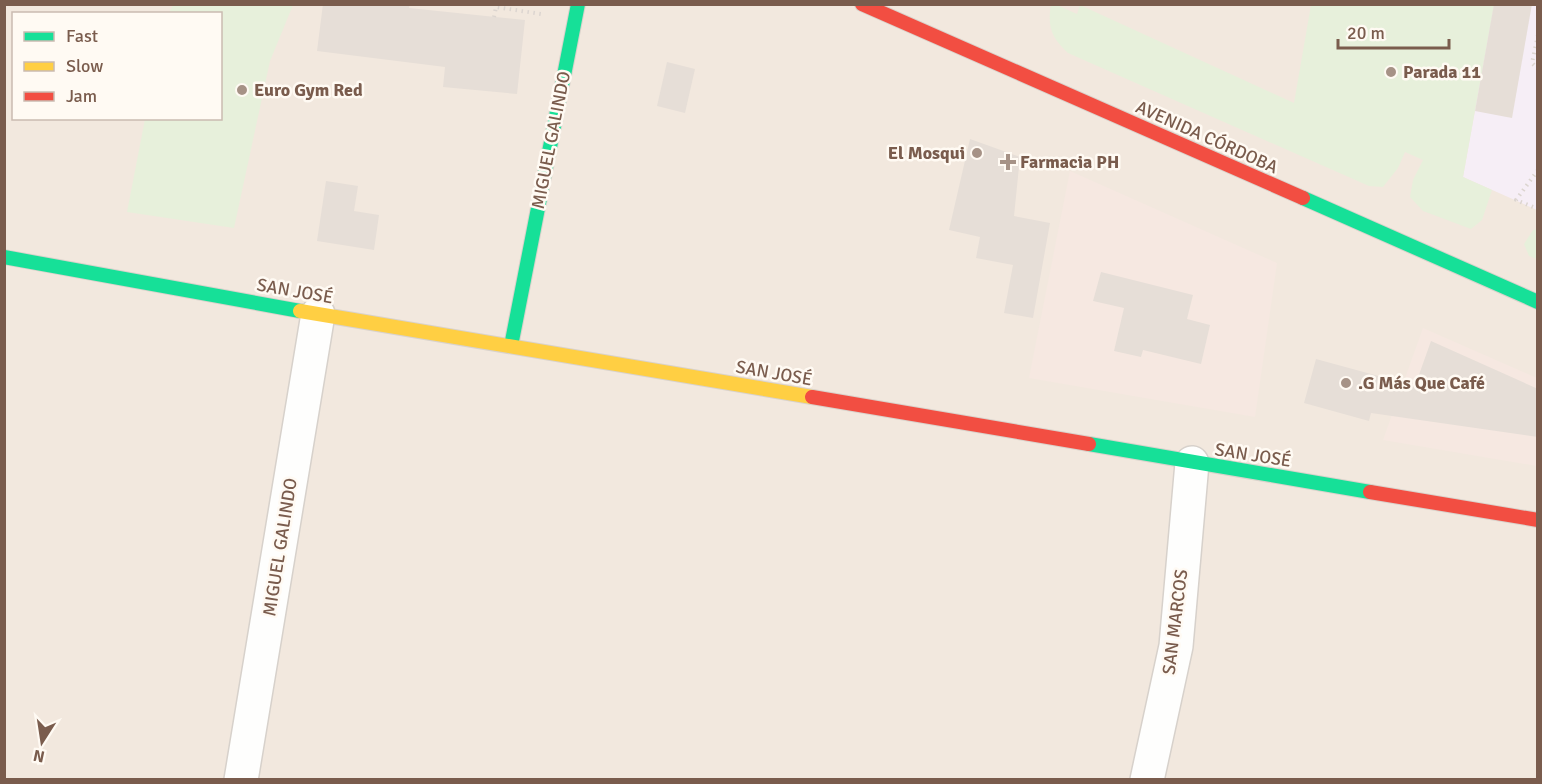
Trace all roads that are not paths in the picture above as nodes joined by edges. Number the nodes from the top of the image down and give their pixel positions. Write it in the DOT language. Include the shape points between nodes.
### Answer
graph roads {
  1 [pos="578,4"];
  2 [pos="862,4"];
  3 [pos="4,257"];
  4 [pos="1538,302"];
  5 [pos="318,314"];
  6 [pos="511,346"];
  7 [pos="1192,463"];
  8 [pos="1538,520"];
  9 [pos="241,780"];
  10 [pos="1147,780"];
  1 -- 6 [label="street, MIGUEL GALINDO"];
  2 -- 4 [label="street, AVENIDA CÓRDOBA"];
  3 -- 5 [label="street, SAN JOSÉ"];
  5 -- 6 [label="street, SAN JOSÉ"];
  5 -- 9 [label="street, MIGUEL GALINDO"];
  6 -- 7 [label="street, SAN JOSÉ"];
  7 -- 8 [label="street, SAN JOSÉ"];
  7 -- 10 [label="street, SAN MARCOS" via="1176,646"];
}
